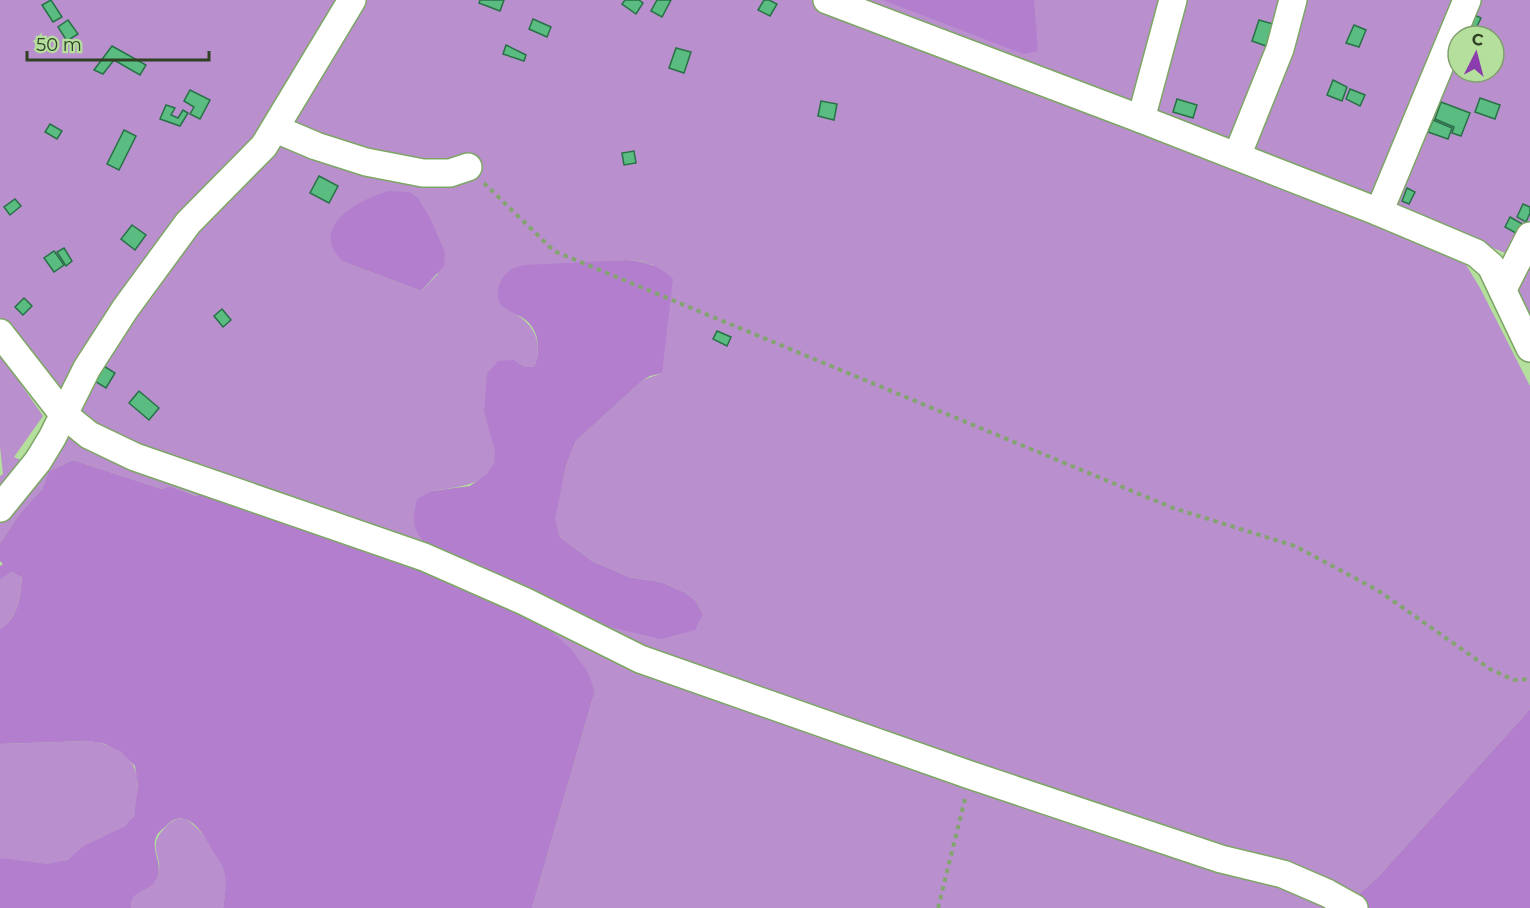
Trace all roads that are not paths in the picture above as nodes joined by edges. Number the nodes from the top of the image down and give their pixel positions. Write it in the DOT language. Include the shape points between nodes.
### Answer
graph roads {
  1 [pos="352,0"];
  2 [pos="827,0"];
  3 [pos="1173,0"];
  4 [pos="1293,0"];
  5 [pos="1467,0"];
  6 [pos="1142,118"];
  7 [pos="276,129"];
  8 [pos="1237,156"];
  9 [pos="468,167"];
  10 [pos="1379,212"];
  11 [pos="1530,236"];
  12 [pos="1503,289"];
  13 [pos="0,333"];
  14 [pos="1530,348"];
  15 [pos="63,414"];
  16 [pos="0,508"];
  17 [pos="1354,908"];
  1 -- 7 [label="lane"];
  2 -- 6 [label="lane"];
  3 -- 6 [label="lane"];
  4 -- 8 [label="lane" via="1280,49"];
  5 -- 10 [label="lane"];
  6 -- 8 [label="lane"];
  7 -- 9 [label="lane" via="366,162 423,173 450,173"];
  7 -- 15 [label="lane" via="188,223 125,309"];
  8 -- 10 [label="lane"];
  10 -- 12 [label="lane" via="1476,253 1491,266"];
  11 -- 12 [label="lane"];
  12 -- 14 [label="lane"];
  13 -- 15 [label="lane"];
  15 -- 16 [label="lane" via="38,460"];
  15 -- 17 [label="lane" via="89,435 135,457 424,557 640,659 1221,859 1284,874"];
}
